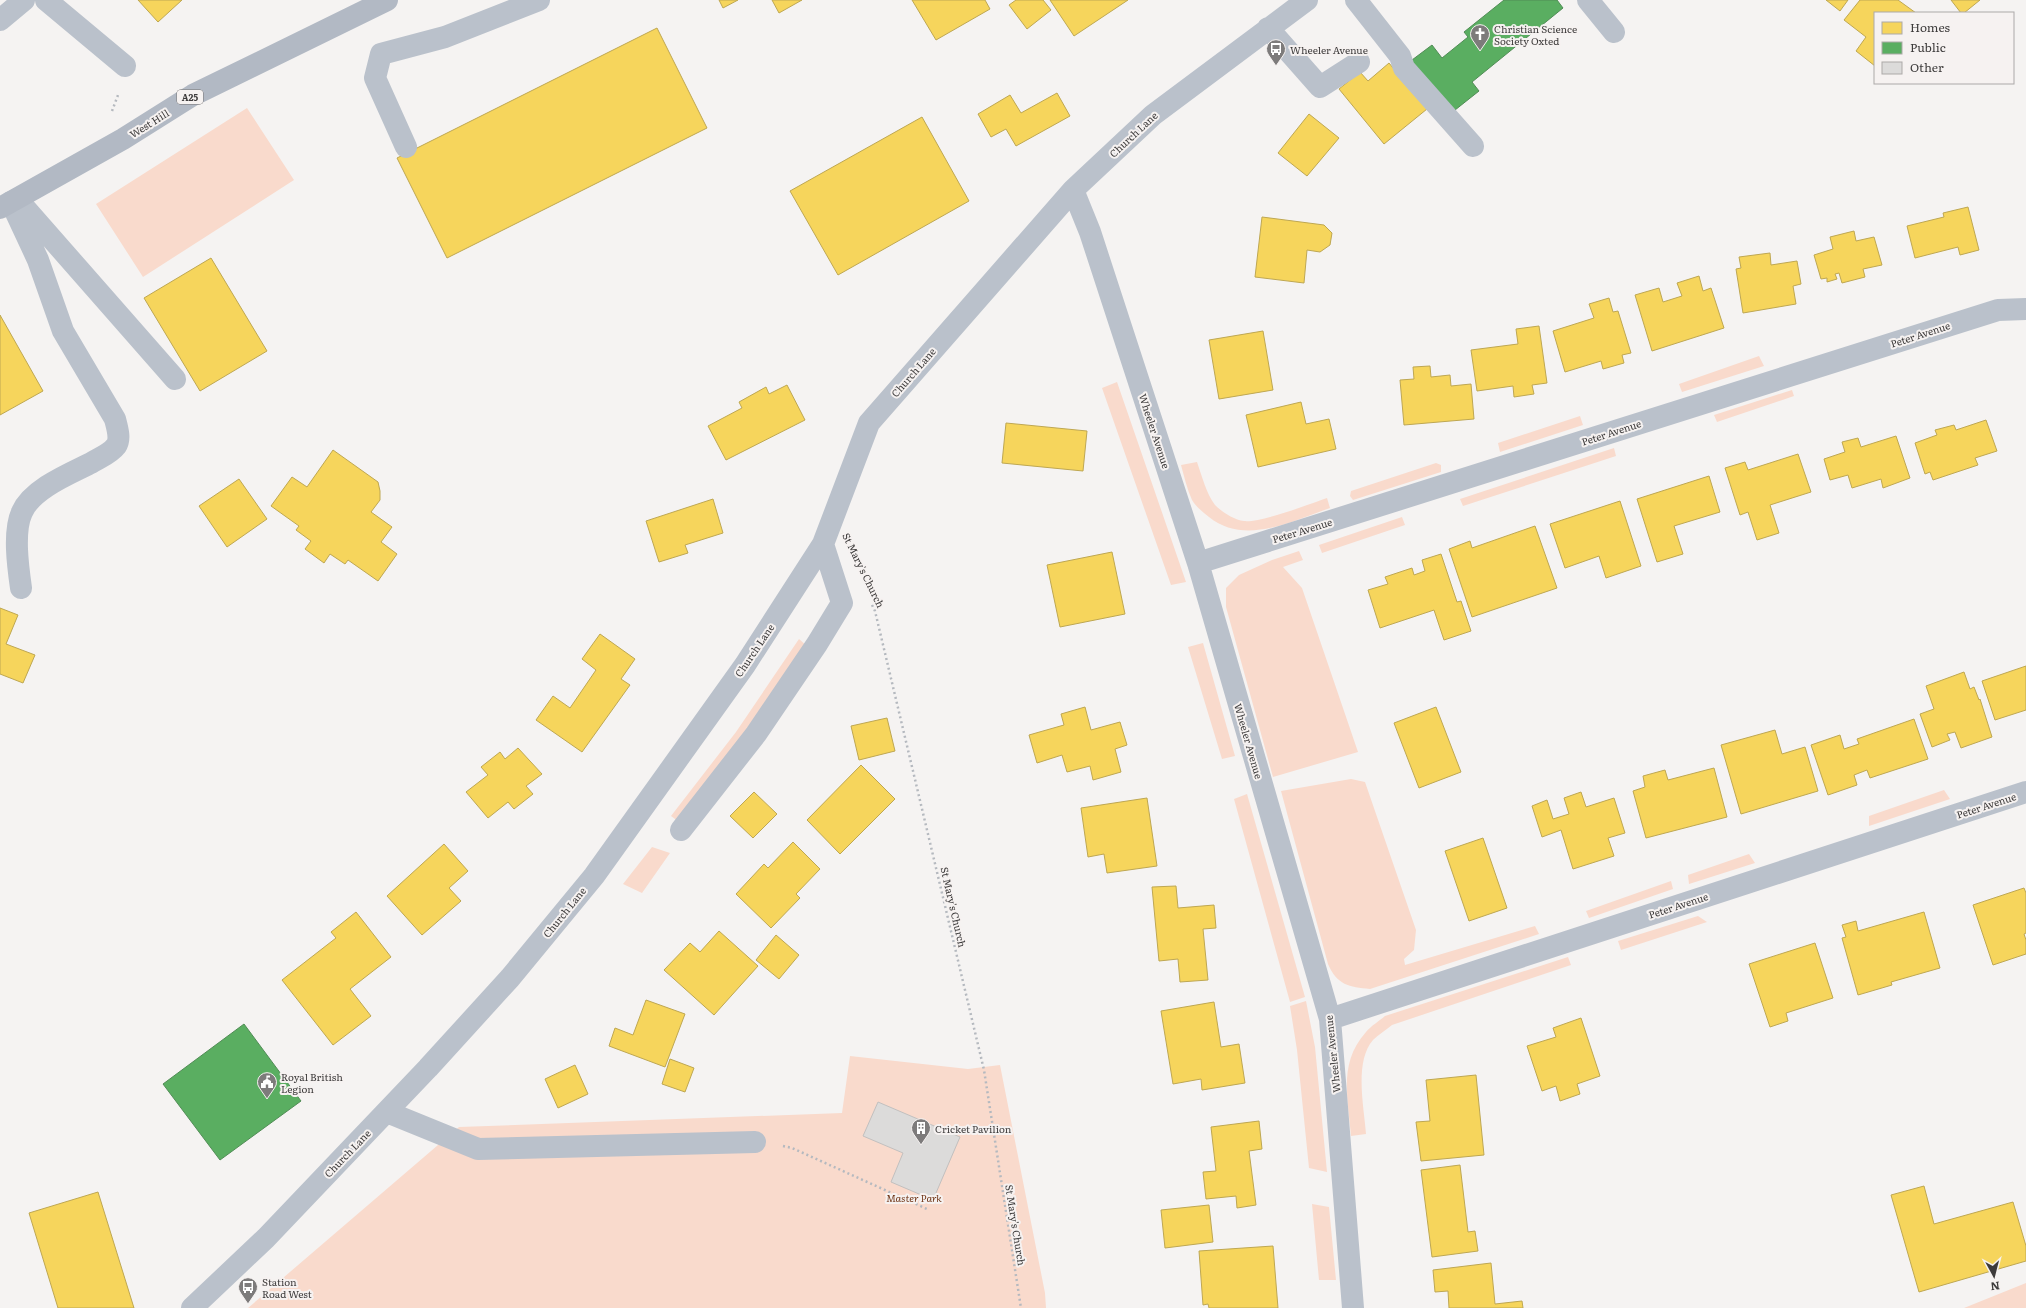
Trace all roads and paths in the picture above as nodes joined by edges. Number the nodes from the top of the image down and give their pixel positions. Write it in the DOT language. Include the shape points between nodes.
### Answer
graph roads {
  1 [pos="24,0"];
  2 [pos="46,0"];
  3 [pos="387,0"];
  4 [pos="540,0"];
  5 [pos="1307,0"];
  6 [pos="1356,0"];
  7 [pos="1588,0"];
  8 [pos="0,20"];
  9 [pos="1268,28"];
  10 [pos="1614,32"];
  11 [pos="1359,62"];
  12 [pos="125,66"];
  13 [pos="1473,146"];
  14 [pos="406,147"];
  15 [pos="1073,190"];
  16 [pos="9,203"];
  17 [pos="2026,310"];
  18 [pos="175,379"];
  19 [pos="823,544"];
  20 [pos="1198,562"];
  21 [pos="20,588"];
  22 [pos="872,604"];
  23 [pos="2026,792"];
  24 [pos="681,830"];
  25 [pos="1330,1019"];
  26 [pos="387,1112"];
  27 [pos="755,1142"];
  28 [pos="927,1209"];
  29 [pos="192,1308"];
  30 [pos="1021,1308"];
  31 [pos="1353,1308"];
  1 -- 8 [label="street"];
  2 -- 12 [label="street"];
  3 -- 16 [label="main road, West Hill / A25" via="193,95 123,139"];
  4 -- 14 [label="street" via="445,37 381,54 375,78"];
  5 -- 9 [label="street, Church Lane"];
  6 -- 13 [label="street" via="1400,56 1404,68"];
  7 -- 10 [label="street"];
  9 -- 11 [label="street" via="1320,86"];
  9 -- 15 [label="street, Church Lane" via="1153,114"];
  15 -- 19 [label="street, Church Lane" via="869,422"];
  15 -- 20 [label="street, Wheeler Avenue" via="1090,232"];
  16 -- 18 [label="street"];
  16 -- 21 [label="street" via="38,260 63,331 115,419 118,434 117,445 107,454 38,492 26,504 21,513 18,532"];
  17 -- 20 [label="street, Peter Avenue" via="1998,310"];
  19 -- 24 [label="street" via="842,603 756,734"];
  19 -- 26 [label="street, Church Lane" via="745,665 594,876 510,978"];
  20 -- 25 [label="street, Wheeler Avenue"];
  22 -- 30 [label="path, St Mary's Church" via="984,1070"];
  23 -- 25 [label="street, Peter Avenue"];
  25 -- 31 [label="street, Wheeler Avenue"];
  26 -- 27 [label="street" via="478,1149"];
  26 -- 29 [label="street, Church Lane" via="266,1238"];
  27 -- 28 [label="path" via="792,1148"];
}
